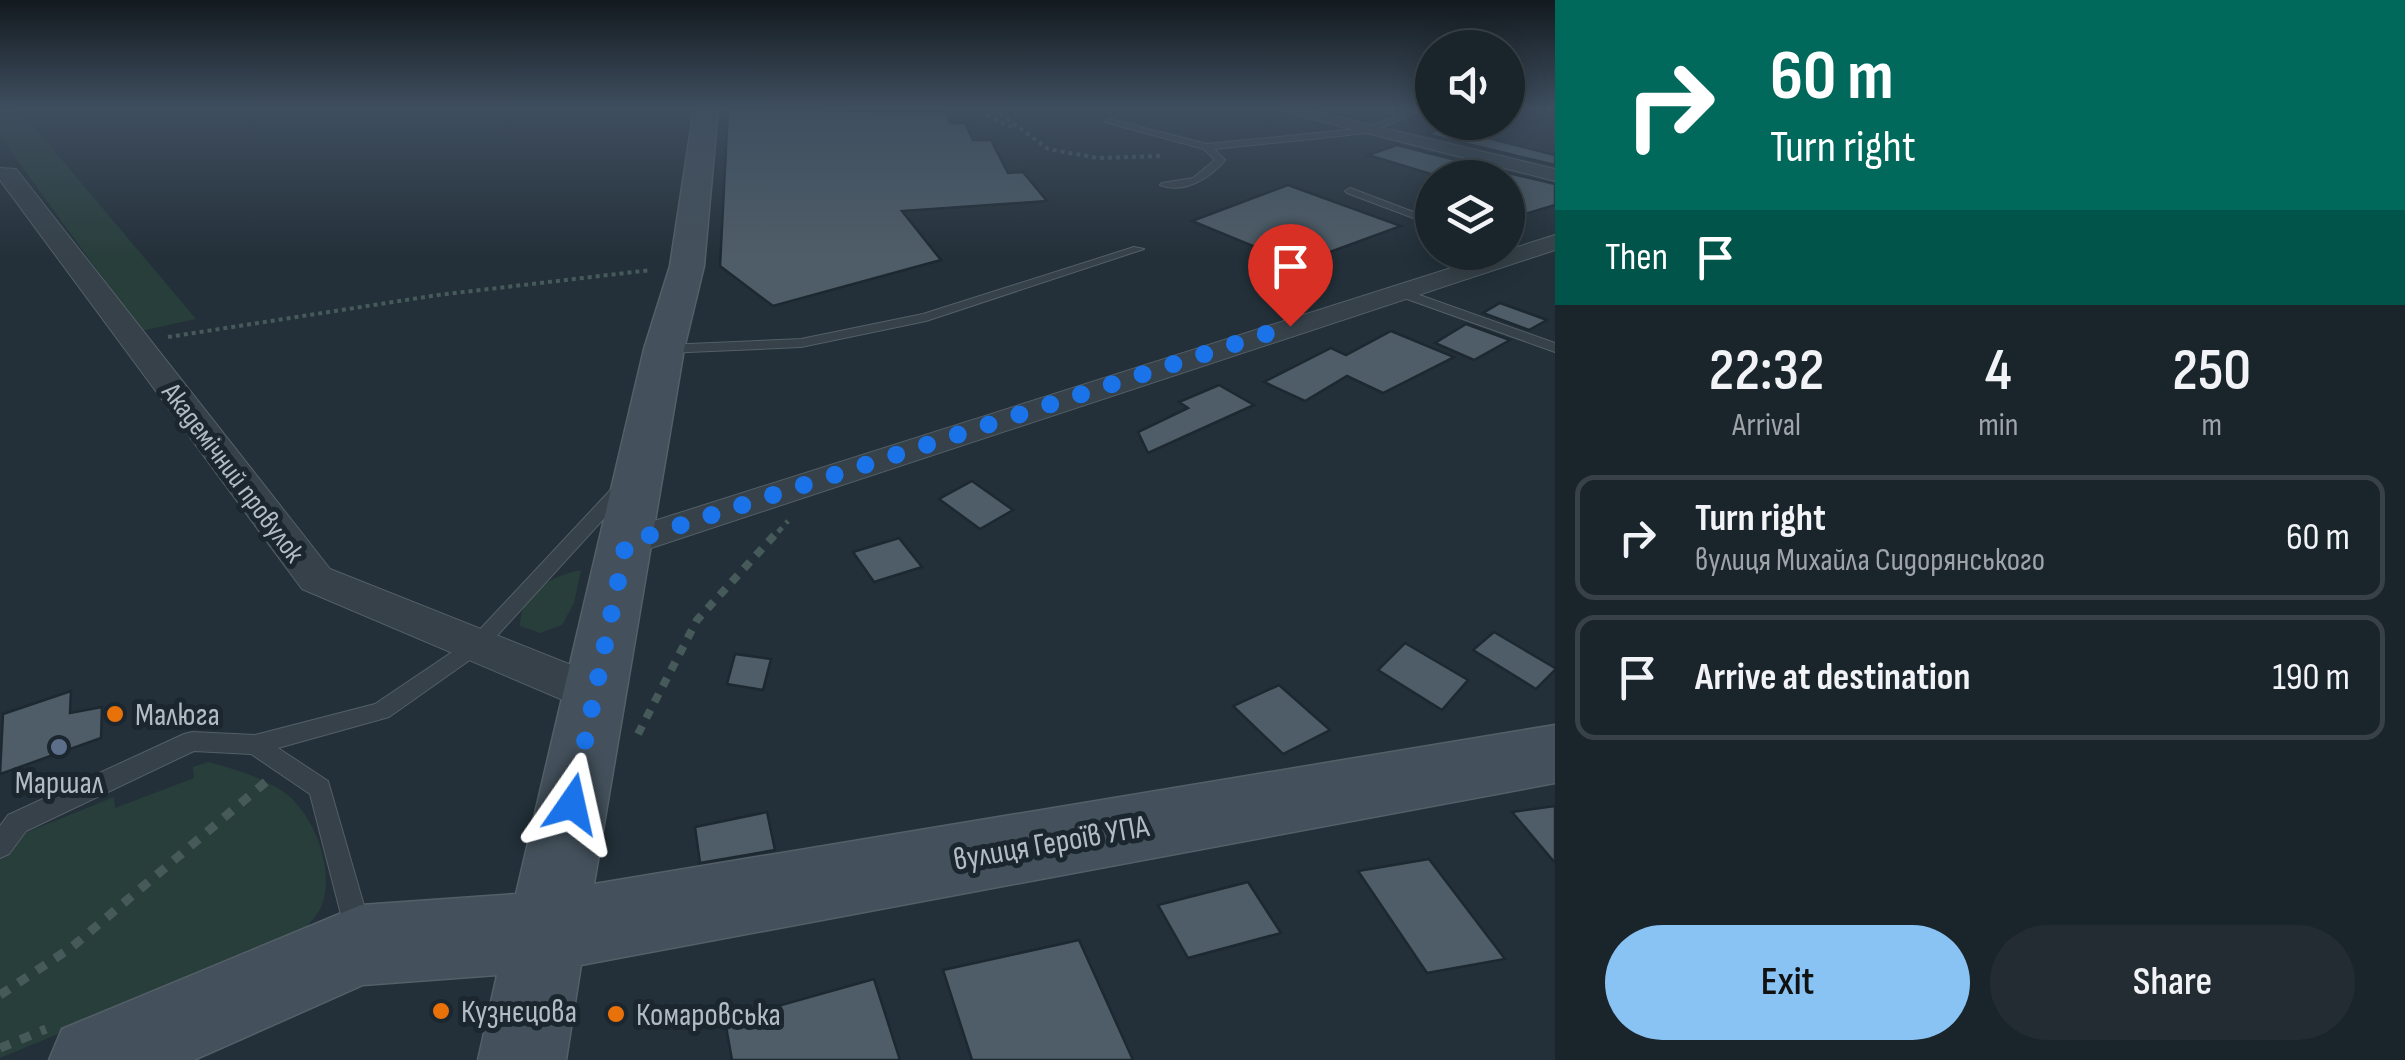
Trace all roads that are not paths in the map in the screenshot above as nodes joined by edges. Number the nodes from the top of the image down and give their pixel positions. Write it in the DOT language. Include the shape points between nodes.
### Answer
graph roads {
  1 [pos="701,158"];
  2 [pos="1218,158"];
  3 [pos="1484,158"];
  4 [pos="4,173"];
  5 [pos="1555,176"];
  6 [pos="1165,186"];
  7 [pos="1350,190"];
  8 [pos="1415,215"];
  9 [pos="1555,242"];
  10 [pos="1138,249"];
  11 [pos="1525,250"];
  12 [pos="1460,270"];
  13 [pos="1397,291"];
  14 [pos="1555,348"];
  15 [pos="664,350"];
  16 [pos="641,467"];
  17 [pos="626,543"];
  18 [pos="478,645"];
  19 [pos="593,693"];
  20 [pos="255,745"];
  21 [pos="1555,754"];
  22 [pos="0,846"];
  23 [pos="548,931"];
  24 [pos="361,945"];
  25 [pos="93,1060"];
  26 [pos="522,1060"];
  1 -- 15 [label="street" via="692,260"];
  2 -- 6 [label="lane" via="1211,174"];
  3 -- 5 [label="street"];
  4 -- 18 [label="street, Академічний провулок" via="316,579"];
  7 -- 8 [label="lane"];
  9 -- 11 [label="street"];
  10 -- 15 [label="lane" via="926,316 801,342"];
  12 -- 13 [label="street"];
  13 -- 14 [label="lane"];
  13 -- 17 [label="street"];
  15 -- 16 [label="street"];
  16 -- 17 [label="street"];
  16 -- 18 [label="lane"];
  17 -- 19 [label="street"];
  18 -- 19 [label="street, Академічний провулок"];
  18 -- 20 [label="lane" via="380,711"];
  19 -- 23 [label="street"];
  20 -- 22 [label="lane" via="192,741 17,823"];
  20 -- 24 [label="lane" via="320,788"];
  21 -- 23 [label="street, вулиця Героїв УПА"];
  23 -- 24 [label="street, вулиця Героїв УПА"];
  23 -- 26 [label="street"];
  24 -- 25 [label="street, вулиця Героїв УПА"];
}
